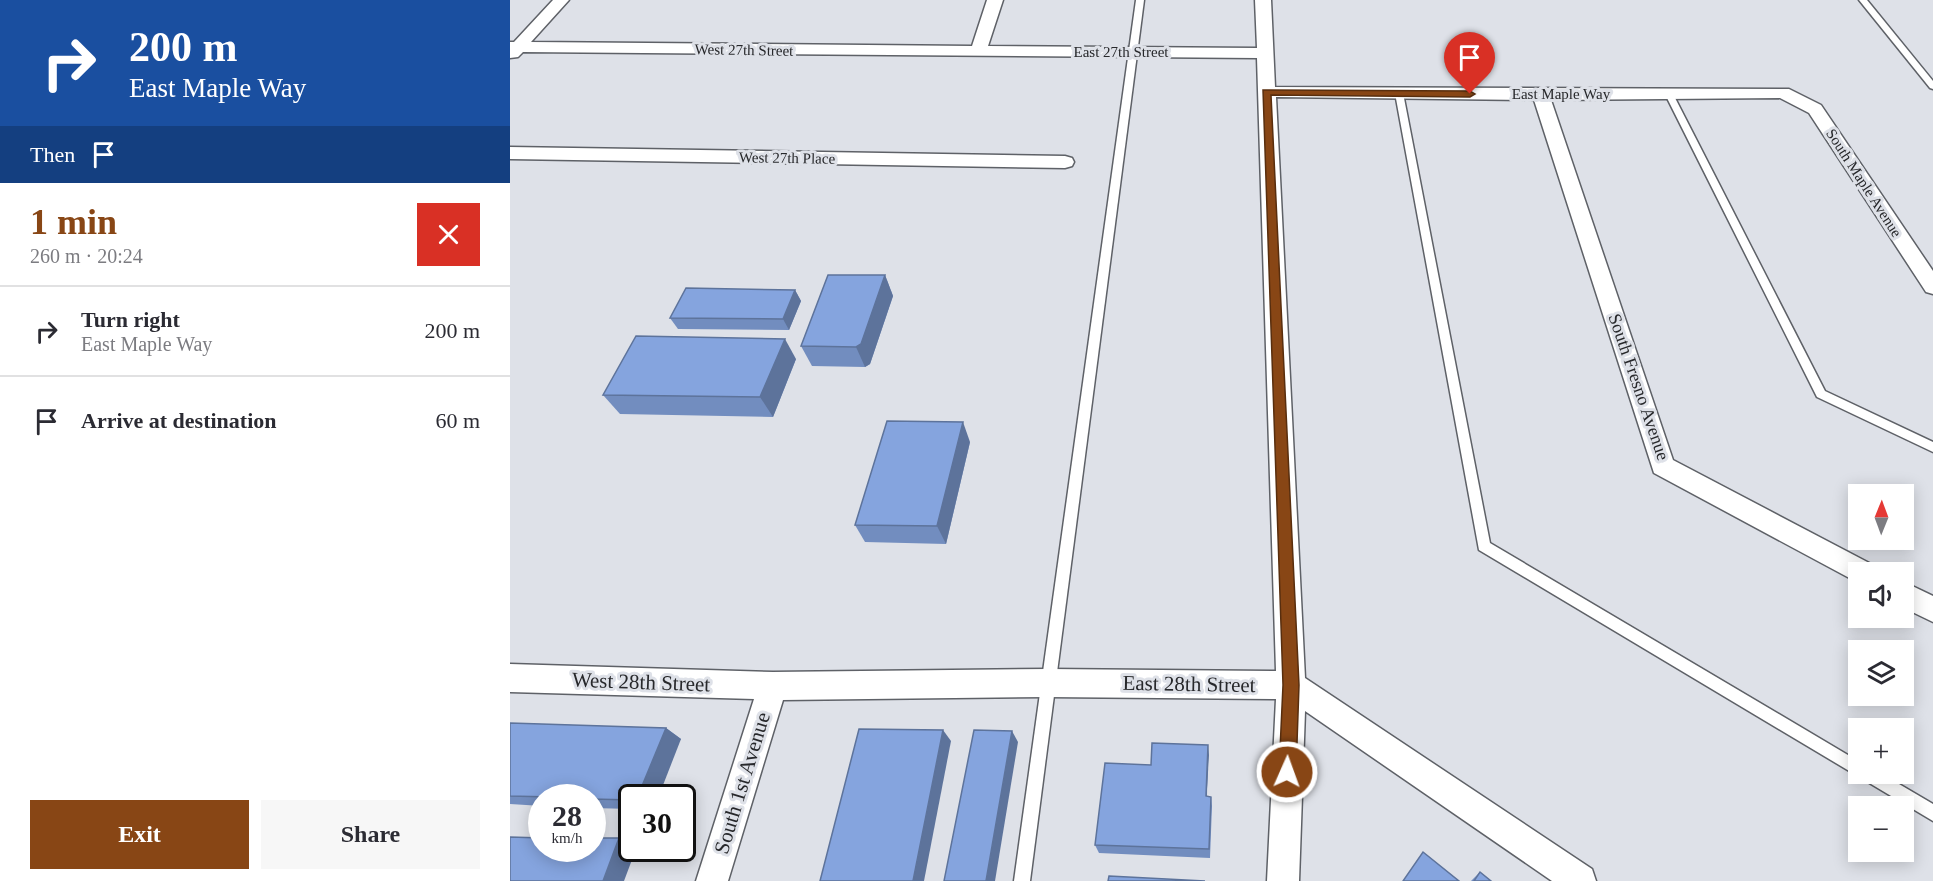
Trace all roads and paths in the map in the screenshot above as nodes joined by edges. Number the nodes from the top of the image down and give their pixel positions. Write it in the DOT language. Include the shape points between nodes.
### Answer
graph roads {
  1 [pos="561,0"];
  2 [pos="995,0"];
  3 [pos="1140,0"];
  4 [pos="1263,0"];
  5 [pos="1863,0"];
  6 [pos="513,51"];
  7 [pos="978,52"];
  8 [pos="1134,52"];
  9 [pos="1265,53"];
  10 [pos="1933,86"];
  11 [pos="1266,92"];
  12 [pos="1399,93"];
  13 [pos="1784,93"];
  14 [pos="1669,94"];
  15 [pos="1541,95"];
  16 [pos="510,153"];
  17 [pos="1065,162"];
  18 [pos="1933,287"];
  19 [pos="1933,447"];
  20 [pos="1848,564"];
  21 [pos="1914,600"];
  22 [pos="1933,610"];
  23 [pos="510,678"];
  24 [pos="1048,683"];
  25 [pos="1291,685"];
  26 [pos="773,686"];
  27 [pos="1848,763"];
  28 [pos="1885,784"];
  29 [pos="1933,813"];
  30 [pos="712,881"];
  31 [pos="1022,881"];
  32 [pos="1283,881"];
  33 [pos="1580,881"];
  1 -- 6 [label="street"];
  2 -- 7 [label="street"];
  3 -- 8 [label="lane"];
  4 -- 9 [label="street"];
  5 -- 10 [label="lane"];
  6 -- 7 [label="street, West 27th Street"];
  7 -- 8 [label="street, East 27th Street"];
  8 -- 9 [label="street, East 27th Street"];
  8 -- 24 [label="lane"];
  9 -- 11 [label="street"];
  11 -- 12 [label="street, East Maple Way"];
  11 -- 25 [label="street"];
  12 -- 15 [label="street, East Maple Way"];
  12 -- 27 [label="lane" via="1484,546"];
  13 -- 14 [label="street, East Maple Way"];
  13 -- 18 [label="street, South Maple Avenue" via="1815,109"];
  14 -- 15 [label="street, East Maple Way"];
  14 -- 19 [label="lane" via="1821,394"];
  15 -- 20 [label="street, South Fresno Avenue" via="1663,466"];
  16 -- 17 [label="street, West 27th Place"];
  21 -- 22 [label="street"];
  23 -- 26 [label="street, West 28th Street"];
  24 -- 25 [label="street, East 28th Street"];
  24 -- 26 [label="street, East 28th Street"];
  24 -- 31 [label="lane"];
  25 -- 32 [label="street"];
  25 -- 33 [label="street"];
  26 -- 30 [label="street, South 1st Avenue"];
  28 -- 29 [label="lane"];
}
